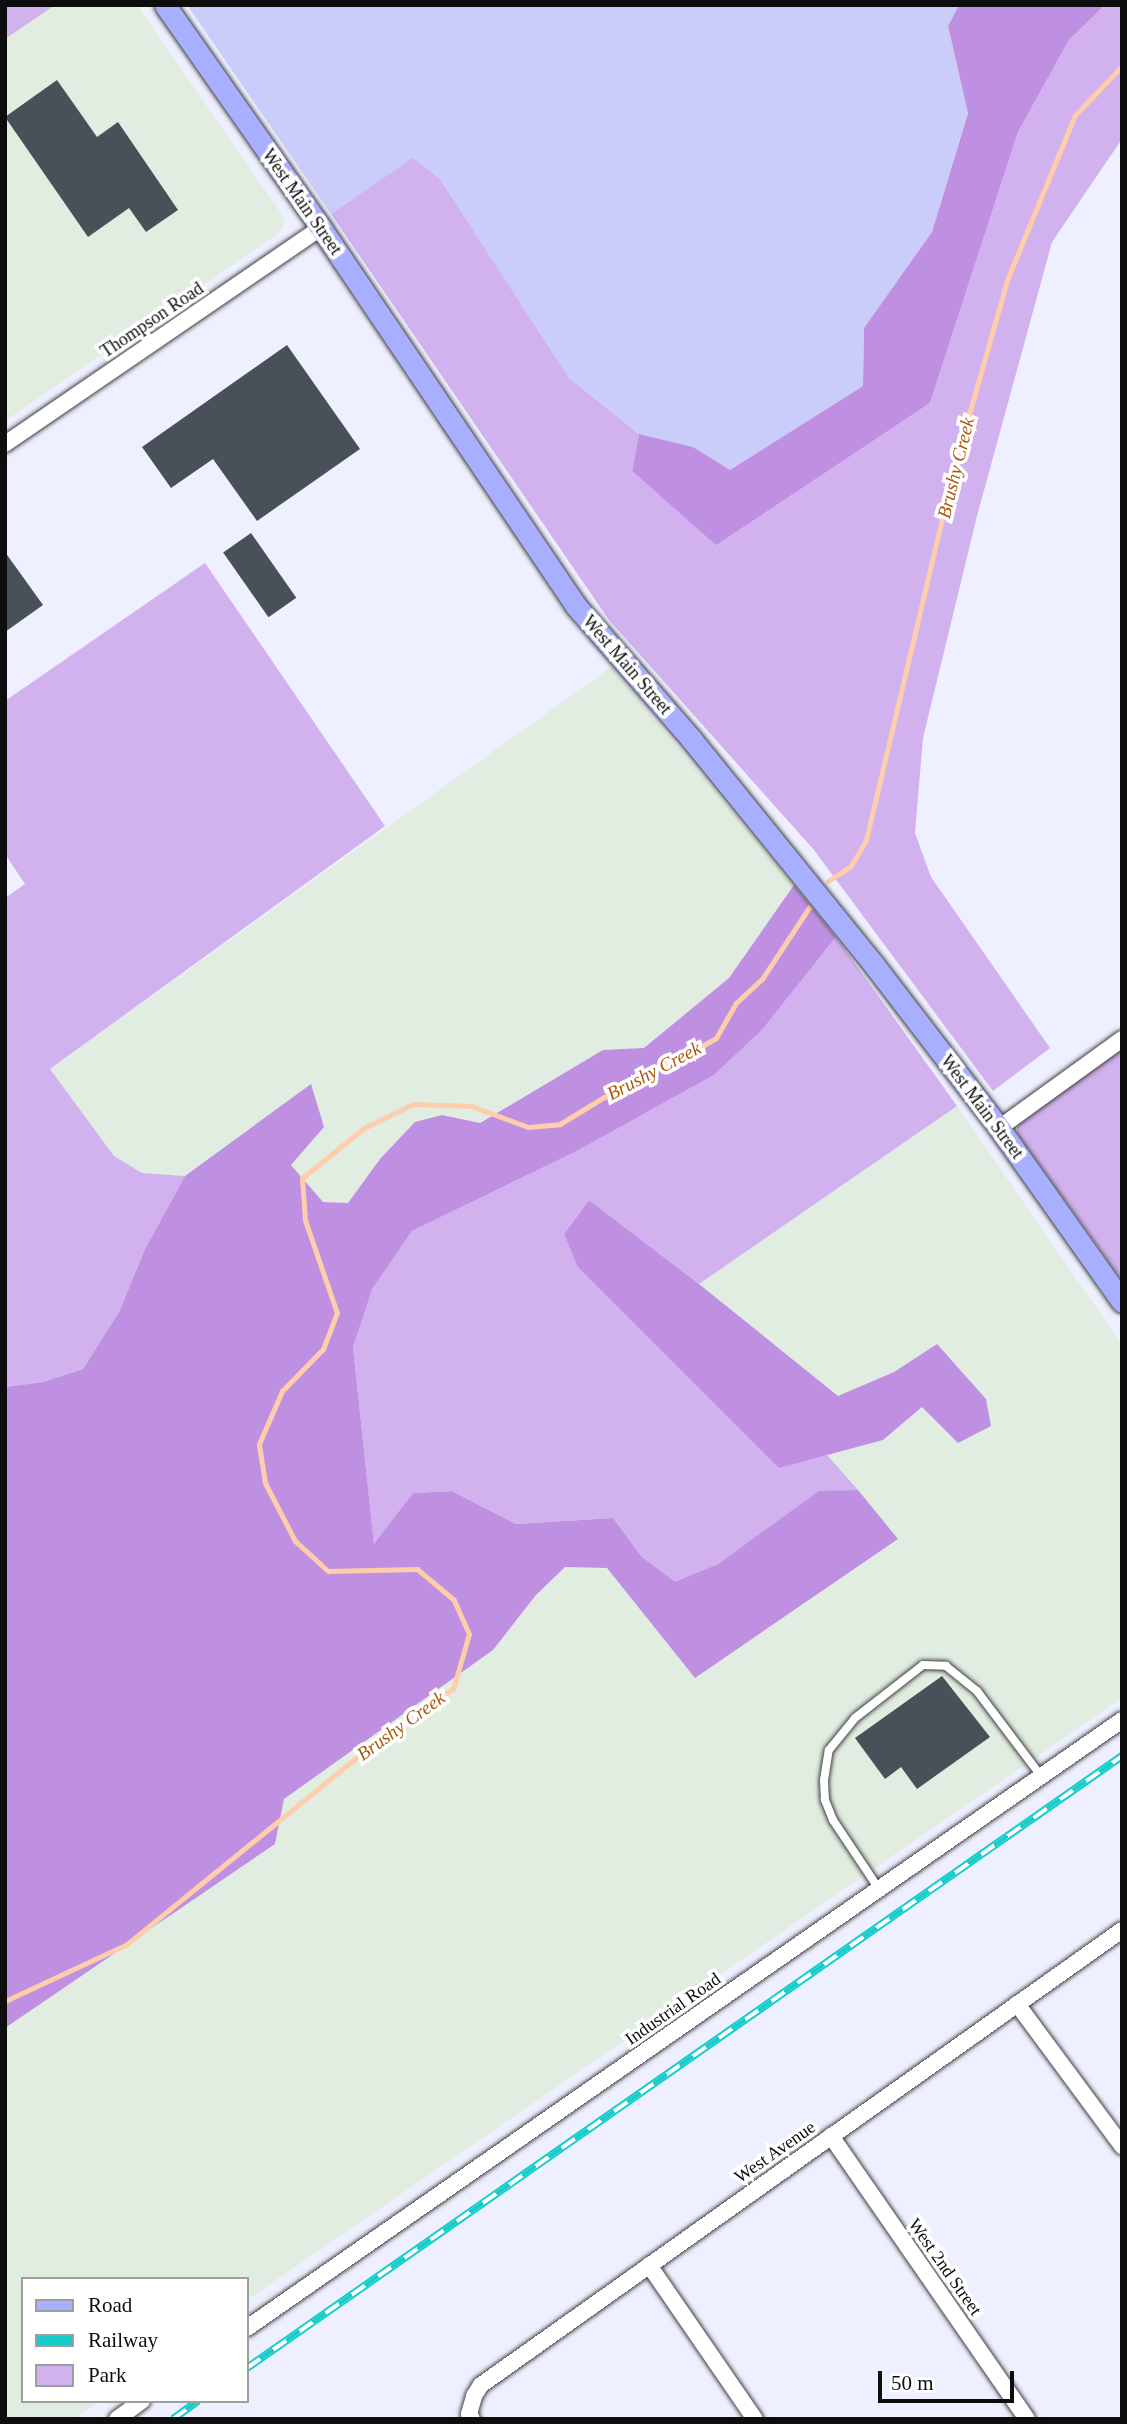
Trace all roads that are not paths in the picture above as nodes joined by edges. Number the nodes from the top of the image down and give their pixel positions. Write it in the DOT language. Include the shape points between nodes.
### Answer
graph roads {
  1 [pos="166,5"];
  2 [pos="321,228"];
  3 [pos="5,444"];
  4 [pos="1122,1039"];
  5 [pos="999,1128"];
  6 [pos="1122,1302"];
  7 [pos="1122,1720"];
  8 [pos="1041,1776"];
  9 [pos="879,1889"];
  10 [pos="1122,1930"];
  11 [pos="1017,2004"];
  12 [pos="831,2136"];
  13 [pos="1122,2146"];
  14 [pos="649,2265"];
  15 [pos="248,2327"];
  16 [pos="139,2403"];
  17 [pos="117,2419"];
  18 [pos="472,2419"];
  19 [pos="755,2419"];
  20 [pos="1027,2419"];
  1 -- 2 [label="main road, West Main Street"];
  2 -- 3 [label="street, Thompson Road"];
  2 -- 5 [label="main road, West Main Street" via="576,606 692,740"];
  4 -- 5 [label="street"];
  5 -- 6 [label="main road, West Main Street"];
  7 -- 8 [label="street, Industrial Road"];
  8 -- 9 [label="street, Industrial Road"];
  8 -- 9 [label="lane" via="977,1691 946,1666 923,1665 856,1718 829,1750 825,1800 833,1820"];
  9 -- 15 [label="street, Industrial Road"];
  10 -- 11 [label="street, West Avenue"];
  11 -- 12 [label="street, West Avenue"];
  11 -- 13 [label="street"];
  12 -- 14 [label="street, West Avenue"];
  12 -- 20 [label="street, West 2nd Street"];
  14 -- 18 [label="street, West Avenue" via="481,2385 469,2414"];
  14 -- 19 [label="street"];
  16 -- 17 [label="street"];
}
